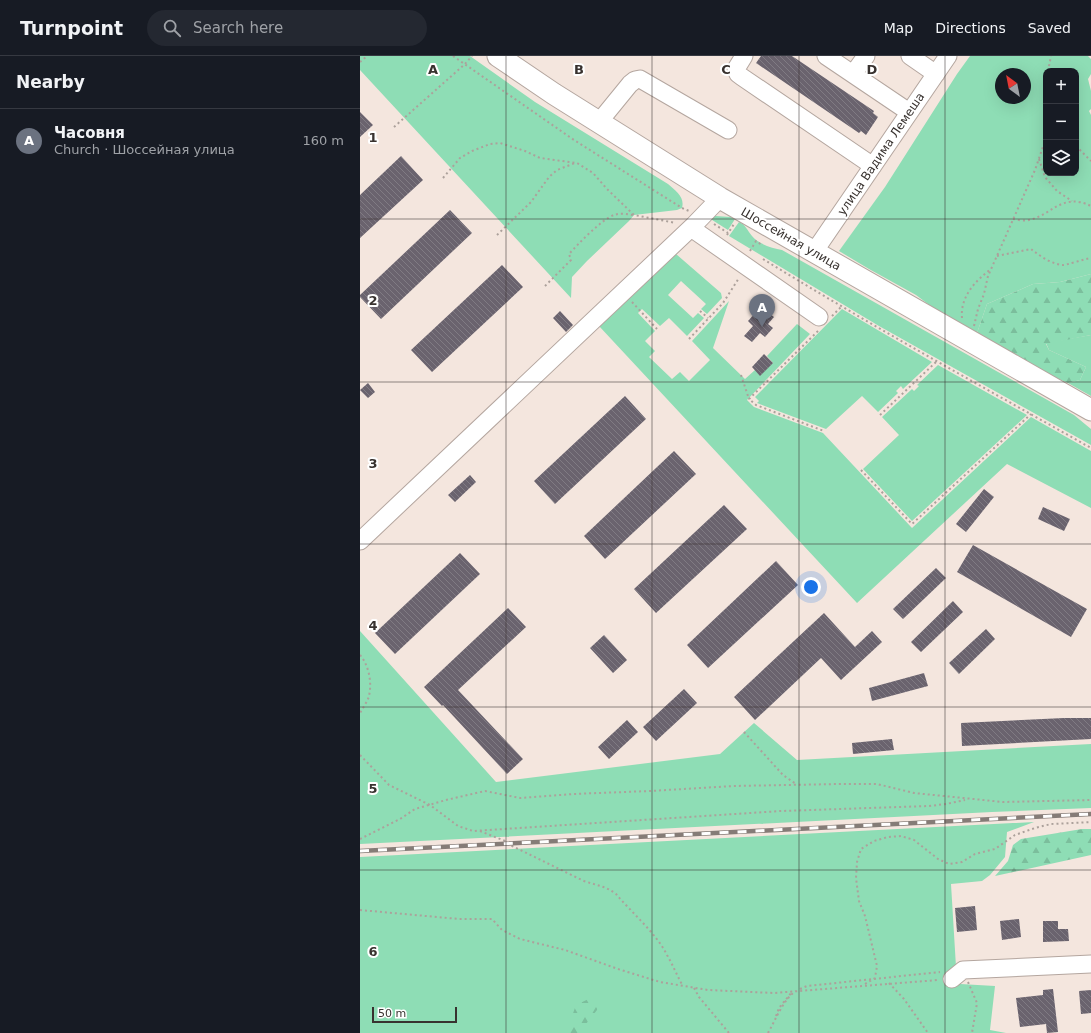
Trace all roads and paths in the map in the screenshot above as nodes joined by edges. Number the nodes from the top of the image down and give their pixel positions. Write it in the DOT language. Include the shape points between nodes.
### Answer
graph roads {
  1 [pos="367,56"];
  2 [pos="452,56"];
  3 [pos="472,56"];
  4 [pos="498,56"];
  5 [pos="744,56"];
  6 [pos="826,56"];
  7 [pos="866,56"];
  8 [pos="910,56"];
  9 [pos="948,56"];
  10 [pos="1051,56"];
  11 [pos="360,62"];
  12 [pos="465,64"];
  13 [pos="1049,68"];
  14 [pos="853,74"];
  15 [pos="936,74"];
  16 [pos="910,112"];
  17 [pos="599,122"];
  18 [pos="394,127"];
  19 [pos="728,130"];
  20 [pos="1045,140"];
  21 [pos="1079,149"];
  22 [pos="1039,159"];
  23 [pos="1091,162"];
  24 [pos="577,163"];
  25 [pos="873,166"];
  26 [pos="443,178"];
  27 [pos="720,198"];
  28 [pos="1072,201"];
  29 [pos="1091,206"];
  30 [pos="634,215"];
  31 [pos="1013,219"];
  32 [pos="735,222"];
  33 [pos="696,223"];
  34 [pos="728,233"];
  35 [pos="497,235"];
  36 [pos="726,237"];
  37 [pos="762,245"];
  38 [pos="748,250"];
  39 [pos="814,252"];
  40 [pos="997,256"];
  41 [pos="1091,258"];
  42 [pos="763,259"];
  43 [pos="992,268"];
  44 [pos="738,279"];
  45 [pos="545,286"];
  46 [pos="622,293"];
  47 [pos="841,307"];
  48 [pos="700,311"];
  49 [pos="708,319"];
  50 [pos="823,321"];
  51 [pos="657,329"];
  52 [pos="689,339"];
  53 [pos="967,339"];
  54 [pos="936,362"];
  55 [pos="741,375"];
  56 [pos="749,399"];
  57 [pos="1091,410"];
  58 [pos="1031,414"];
  59 [pos="880,415"];
  60 [pos="824,431"];
  61 [pos="1091,448"];
  62 [pos="861,470"];
  63 [pos="360,541"];
  64 [pos="360,654"];
  65 [pos="361,708"];
  66 [pos="360,713"];
  67 [pos="744,732"];
  68 [pos="360,755"];
  69 [pos="797,785"];
  70 [pos="968,799"];
  71 [pos="1091,800"];
  72 [pos="430,805"];
  73 [pos="1091,822"];
  74 [pos="480,831"];
  75 [pos="360,839"];
  76 [pos="360,910"];
  77 [pos="1091,964"];
  78 [pos="952,974"];
  79 [pos="889,983"];
  80 [pos="864,984"];
  81 [pos="683,986"];
  82 [pos="694,988"];
  83 [pos="792,991"];
  84 [pos="727,1032"];
  85 [pos="729,1033"];
  86 [pos="768,1033"];
  87 [pos="928,1033"];
  88 [pos="971,1033"];
  1 -- 11 [label="path"];
  2 -- 12 [label="path"];
  3 -- 12 [label="path"];
  4 -- 17 [label="main road, Шоссейная улица"];
  5 -- 25 [label="street" via="736,69 738,74"];
  6 -- 14 [label="street"];
  7 -- 14 [label="street"];
  8 -- 15 [label="street"];
  9 -- 15 [label="street, улица Вадима Лемеша"];
  10 -- 13 [label="path"];
  12 -- 18 [label="path"];
  12 -- 33 [label="path" via="580,144 682,208"];
  14 -- 16 [label="street"];
  15 -- 16 [label="street, улица Вадима Лемеша"];
  16 -- 25 [label="street, улица Вадима Лемеша"];
  17 -- 19 [label="street" via="630,84 640,79"];
  17 -- 27 [label="main road, Шоссейная улица"];
  20 -- 22 [label="path"];
  21 -- 23 [label="path"];
  22 -- 28 [label="path" via="1045,177 1057,191"];
  22 -- 31 [label="path"];
  24 -- 26 [label="path" via="540,158 525,150 500,143 490,144 460,158"];
  24 -- 30 [label="path" via="593,173"];
  24 -- 35 [label="path" via="557,170 548,177 531,202"];
  25 -- 39 [label="street, улица Вадима Лемеша"];
  27 -- 33 [label="street"];
  27 -- 39 [label="main road, Шоссейная улица"];
  28 -- 29 [label="path"];
  28 -- 31 [label="path" via="1060,204 1034,218"];
  30 -- 33 [label="path"];
  30 -- 45 [label="path" via="614,215 604,220 576,246 569,254 571,260"];
  31 -- 40 [label="path"];
  32 -- 34 [label="path"];
  33 -- 34 [label="path"];
  33 -- 46 [label="street"];
  33 -- 50 [label="street"];
  34 -- 36 [label="path"];
  37 -- 38 [label="path" via="756,241 750,252"];
  39 -- 53 [label="main road, Шоссейная улица"];
  40 -- 41 [label="path" via="1031,249 1052,263 1064,265"];
  40 -- 43 [label="path"];
  42 -- 47 [label="path"];
  43 -- 53 [label="path"];
  43 -- 53 [label="path" via="979,278 963,301 961,312"];
  44 -- 49 [label="path"];
  46 -- 51 [label="path"];
  46 -- 63 [label="street"];
  47 -- 50 [label="path"];
  47 -- 54 [label="path"];
  48 -- 49 [label="path"];
  49 -- 52 [label="path"];
  50 -- 56 [label="path"];
  53 -- 57 [label="main road, Шоссейная улица"];
  54 -- 58 [label="path"];
  54 -- 59 [label="path"];
  55 -- 56 [label="path"];
  56 -- 60 [label="path" via="756,405"];
  58 -- 61 [label="path"];
  58 -- 62 [label="path" via="912,524"];
  64 -- 65 [label="path" via="370,678 368,698"];
  65 -- 66 [label="path"];
  67 -- 69 [label="path" via="783,775"];
  68 -- 72 [label="path" via="389,785"];
  69 -- 70 [label="path" via="877,784"];
  69 -- 72 [label="path" via="520,798 485,792"];
  70 -- 71 [label="path" via="1003,802"];
  70 -- 74 [label="path" via="929,806 781,811"];
  72 -- 74 [label="path" via="458,826"];
  72 -- 75 [label="path" via="415,809"];
  73 -- 80 [label="path" via="1052,824 1035,828 1015,835 995,849 975,854 962,862 949,864 938,859 914,840 901,836 874,841 862,849 856,862 856,878 859,901 877,966 875,978"];
  74 -- 81 [label="path" via="506,841 558,869 611,890 652,934 667,955"];
  76 -- 81 [label="path" via="459,919 492,919 502,930 520,939 565,950 660,982"];
  77 -- 78 [label="street"];
  78 -- 79 [label="path"];
  78 -- 86 [label="path" via="807,986 792,993"];
  78 -- 88 [label="path" via="977,1003"];
  79 -- 80 [label="path"];
  79 -- 87 [label="path"];
  80 -- 83 [label="path"];
  81 -- 82 [label="path"];
  82 -- 83 [label="path"];
  82 -- 84 [label="path"];
  83 -- 86 [label="path" via="779,1008"];
  84 -- 85 [label="path"];
}
